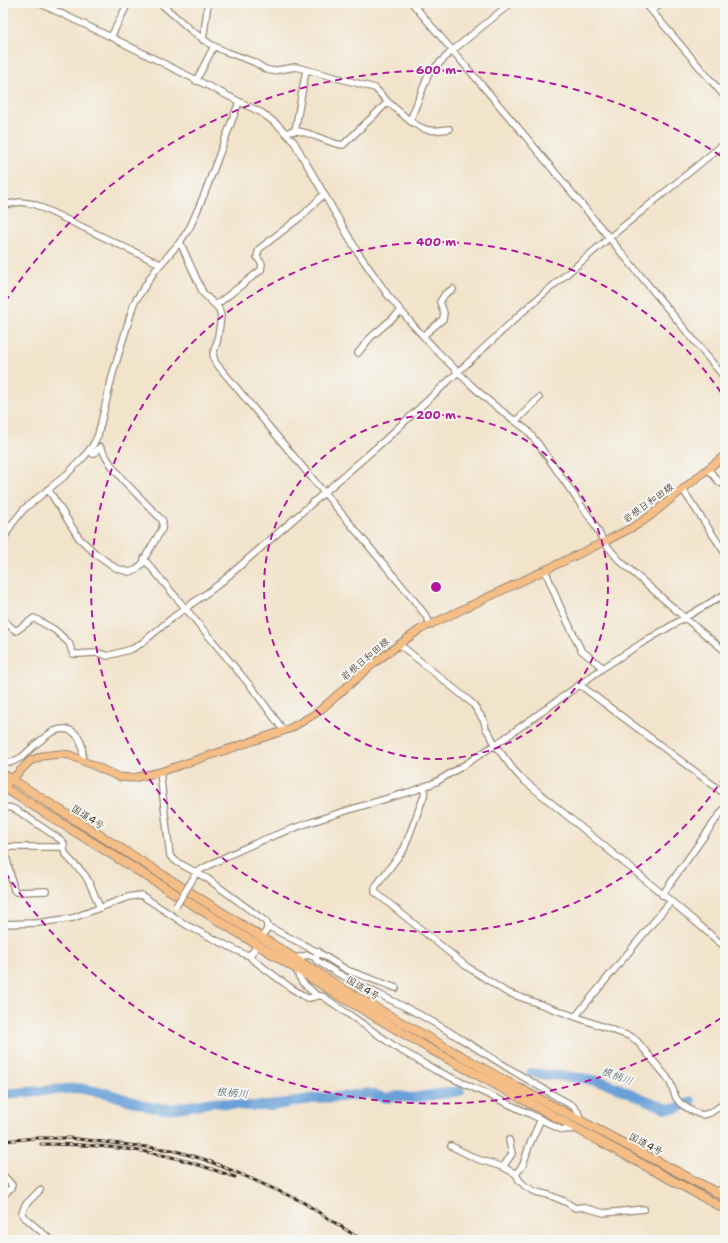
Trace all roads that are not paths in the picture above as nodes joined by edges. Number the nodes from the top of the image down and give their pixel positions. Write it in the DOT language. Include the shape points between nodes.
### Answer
graph roads {
  1 [pos="38,3"];
  2 [pos="128,3"];
  3 [pos="160,3"];
  4 [pos="208,3"];
  5 [pos="412,3"];
  6 [pos="511,3"];
  7 [pos="645,3"];
  8 [pos="661,3"];
  9 [pos="652,11"];
  10 [pos="110,37"];
  11 [pos="203,40"];
  12 [pos="214,46"];
  13 [pos="452,52"];
  14 [pos="306,70"];
  15 [pos="196,81"];
  16 [pos="725,97"];
  17 [pos="238,102"];
  18 [pos="388,102"];
  19 [pos="410,121"];
  20 [pos="449,129"];
  21 [pos="295,131"];
  22 [pos="286,133"];
  23 [pos="725,143"];
  24 [pos="324,194"];
  25 [pos="3,204"];
  26 [pos="609,238"];
  27 [pos="180,242"];
  28 [pos="160,264"];
  29 [pos="453,289"];
  30 [pos="216,305"];
  31 [pos="401,311"];
  32 [pos="423,336"];
  33 [pos="358,352"];
  34 [pos="458,372"];
  35 [pos="725,378"];
  36 [pos="539,398"];
  37 [pos="516,421"];
  38 [pos="90,449"];
  39 [pos="725,455"];
  40 [pos="708,469"];
  41 [pos="720,483"];
  42 [pos="48,489"];
  43 [pos="682,490"];
  44 [pos="325,494"];
  45 [pos="3,540"];
  46 [pos="604,542"];
  47 [pos="725,553"];
  48 [pos="145,561"];
  49 [pos="545,570"];
  50 [pos="725,594"];
  51 [pos="185,609"];
  52 [pos="684,618"];
  53 [pos="3,620"];
  54 [pos="431,625"];
  55 [pos="399,644"];
  56 [pos="725,651"];
  57 [pos="603,668"];
  58 [pos="580,685"];
  59 [pos="284,731"];
  60 [pos="495,745"];
  61 [pos="82,759"];
  62 [pos="3,762"];
  63 [pos="160,772"];
  64 [pos="3,774"];
  65 [pos="11,779"];
  66 [pos="425,786"];
  67 [pos="3,787"];
  68 [pos="725,794"];
  69 [pos="3,807"];
  70 [pos="725,807"];
  71 [pos="4,847"];
  72 [pos="63,847"];
  73 [pos="197,872"];
  74 [pos="46,891"];
  75 [pos="662,894"];
  76 [pos="671,901"];
  77 [pos="100,908"];
  78 [pos="169,915"];
  79 [pos="3,924"];
  80 [pos="267,926"];
  81 [pos="262,938"];
  82 [pos="258,945"];
  83 [pos="725,947"];
  84 [pos="318,952"];
  85 [pos="249,955"];
  86 [pos="295,958"];
  87 [pos="316,958"];
  88 [pos="296,970"];
  89 [pos="396,988"];
  90 [pos="316,995"];
  91 [pos="575,1017"];
  92 [pos="725,1103"];
  93 [pos="541,1119"];
  94 [pos="580,1125"];
  95 [pos="509,1140"];
  96 [pos="451,1146"];
  97 [pos="503,1167"];
  98 [pos="516,1174"];
  99 [pos="3,1175"];
  100 [pos="725,1188"];
  101 [pos="40,1190"];
  102 [pos="714,1192"];
  103 [pos="3,1196"];
  104 [pos="725,1197"];
  105 [pos="644,1209"];
  106 [pos="725,1209"];
  107 [pos="51,1240"];
  1 -- 10 [label="street"];
  2 -- 10 [label="street"];
  3 -- 11 [label="street"];
  4 -- 11 [label="street"];
  5 -- 13 [label="street"];
  6 -- 13 [label="street"];
  7 -- 9 [label="street"];
  8 -- 9 [label="street"];
  9 -- 16 [label="street"];
  10 -- 15 [label="street"];
  11 -- 12 [label="street"];
  12 -- 14 [label="street" via="254,62 268,71 293,67"];
  12 -- 15 [label="street"];
  13 -- 19 [label="street" via="429,73"];
  13 -- 26 [label="street"];
  14 -- 18 [label="street" via="375,88"];
  14 -- 21 [label="street"];
  15 -- 17 [label="street"];
  17 -- 22 [label="street" via="262,113"];
  17 -- 27 [label="street" via="197,213"];
  18 -- 19 [label="street"];
  18 -- 21 [label="street" via="343,145"];
  19 -- 20 [label="street" via="434,132"];
  21 -- 22 [label="street"];
  22 -- 24 [label="street"];
  23 -- 26 [label="street"];
  24 -- 30 [label="street" via="303,215 259,250 257,257 262,264 260,270"];
  24 -- 31 [label="street" via="357,251"];
  25 -- 28 [label="street" via="34,204"];
  26 -- 34 [label="street" via="528,307"];
  26 -- 35 [label="street"];
  27 -- 28 [label="street"];
  27 -- 30 [label="street" via="203,294"];
  28 -- 38 [label="street" via="142,289 130,312 98,435"];
  29 -- 32 [label="street" via="445,294 440,302 444,313 443,319"];
  30 -- 44 [label="street" via="221,316 213,354 215,362"];
  31 -- 32 [label="street"];
  31 -- 33 [label="street"];
  32 -- 34 [label="street"];
  34 -- 37 [label="street" via="490,402"];
  34 -- 44 [label="street"];
  36 -- 37 [label="street"];
  37 -- 46 [label="street" via="528,430 539,445"];
  38 -- 42 [label="street" via="66,475"];
  38 -- 48 [label="street" via="93,454 100,447 123,480 163,521 162,529 146,554"];
  39 -- 40 [label="main road, 岩根日和田線"];
  40 -- 41 [label="street"];
  40 -- 43 [label="main road, 岩根日和田線"];
  42 -- 45 [label="street" via="24,509"];
  42 -- 48 [label="street" via="79,538 96,554 116,568 129,572 136,570"];
  43 -- 46 [label="main road, 岩根日和田線" via="646,519"];
  43 -- 47 [label="street"];
  44 -- 51 [label="street" via="218,585"];
  44 -- 54 [label="street" via="413,599"];
  46 -- 49 [label="main road, 岩根日和田線"];
  46 -- 52 [label="street" via="628,569"];
  48 -- 51 [label="street"];
  49 -- 54 [label="main road, 岩根日和田線"];
  49 -- 57 [label="street" via="581,650"];
  50 -- 52 [label="street"];
  51 -- 53 [label="street" via="142,643 132,649 107,656 100,652 73,654 69,643 55,630 34,618 16,631"];
  51 -- 59 [label="street" via="253,689"];
  52 -- 56 [label="street"];
  52 -- 57 [label="street"];
  54 -- 55 [label="main road, 岩根日和田線"];
  55 -- 59 [label="main road, 岩根日和田線" via="318,712"];
  55 -- 60 [label="street" via="473,704"];
  57 -- 58 [label="street"];
  58 -- 60 [label="street"];
  58 -- 68 [label="street"];
  59 -- 63 [label="main road, 岩根日和田線"];
  60 -- 66 [label="street" via="445,777"];
  60 -- 75 [label="street" via="521,778"];
  61 -- 62 [label="street" via="82,746 78,736 69,729 62,729 54,730 17,760"];
  61 -- 63 [label="main road, 岩根日和田線" via="119,777 133,778"];
  61 -- 65 [label="main road, 岩根日和田線" via="60,754 42,756 30,761"];
  63 -- 73 [label="street" via="170,856"];
  64 -- 65 [label="highway, 国道4号"];
  65 -- 67 [label="main road, 岩根日和田線"];
  65 -- 81 [label="highway, 国道4号"];
  66 -- 73 [label="street" via="283,832 235,852"];
  66 -- 91 [label="street" via="424,796 406,845 376,886 375,892 493,985 512,996"];
  67 -- 82 [label="highway, 国道4号"];
  69 -- 72 [label="street" via="18,811 58,837 64,844"];
  70 -- 75 [label="street"];
  71 -- 72 [label="street"];
  71 -- 74 [label="street" via="14,890"];
  72 -- 77 [label="street" via="84,874"];
  73 -- 78 [label="street, bridge"];
  73 -- 80 [label="street" via="265,921"];
  75 -- 76 [label="street"];
  76 -- 83 [label="street"];
  76 -- 91 [label="street"];
  77 -- 78 [label="street" via="128,897 141,895"];
  77 -- 79 [label="street" via="63,920"];
  78 -- 85 [label="street"];
  80 -- 81 [label="street"];
  80 -- 84 [label="street"];
  81 -- 86 [label="highway, 国道4号"];
  82 -- 85 [label="street"];
  82 -- 88 [label="highway, 国道4号"];
  84 -- 87 [label="street"];
  84 -- 89 [label="street" via="348,970"];
  85 -- 90 [label="street" via="307,998"];
  86 -- 87 [label="street" via="308,955"];
  86 -- 94 [label="highway, 国道4号"];
  87 -- 94 [label="street" via="339,975 435,1023 573,1106 578,1112"];
  88 -- 90 [label="street" via="302,982"];
  88 -- 94 [label="highway, 国道4号" via="422,1045"];
  90 -- 93 [label="street" via="324,997 386,1041 424,1064"];
  91 -- 92 [label="street" via="625,1034 637,1041 666,1076 678,1101 694,1112 705,1115"];
  93 -- 94 [label="street" via="562,1130"];
  93 -- 98 [label="street" via="528,1146 523,1165"];
  94 -- 102 [label="highway, 国道4号"];
  94 -- 106 [label="highway, 国道4号"];
  95 -- 97 [label="street" via="512,1154"];
  96 -- 97 [label="street" via="477,1159"];
  97 -- 98 [label="street"];
  98 -- 105 [label="street" via="525,1186 575,1208 582,1207 604,1213"];
  99 -- 103 [label="street" via="12,1185"];
  100 -- 102 [label="street"];
  101 -- 107 [label="street" via="25,1205 22,1213"];
  102 -- 104 [label="highway, 国道4号"];
}
